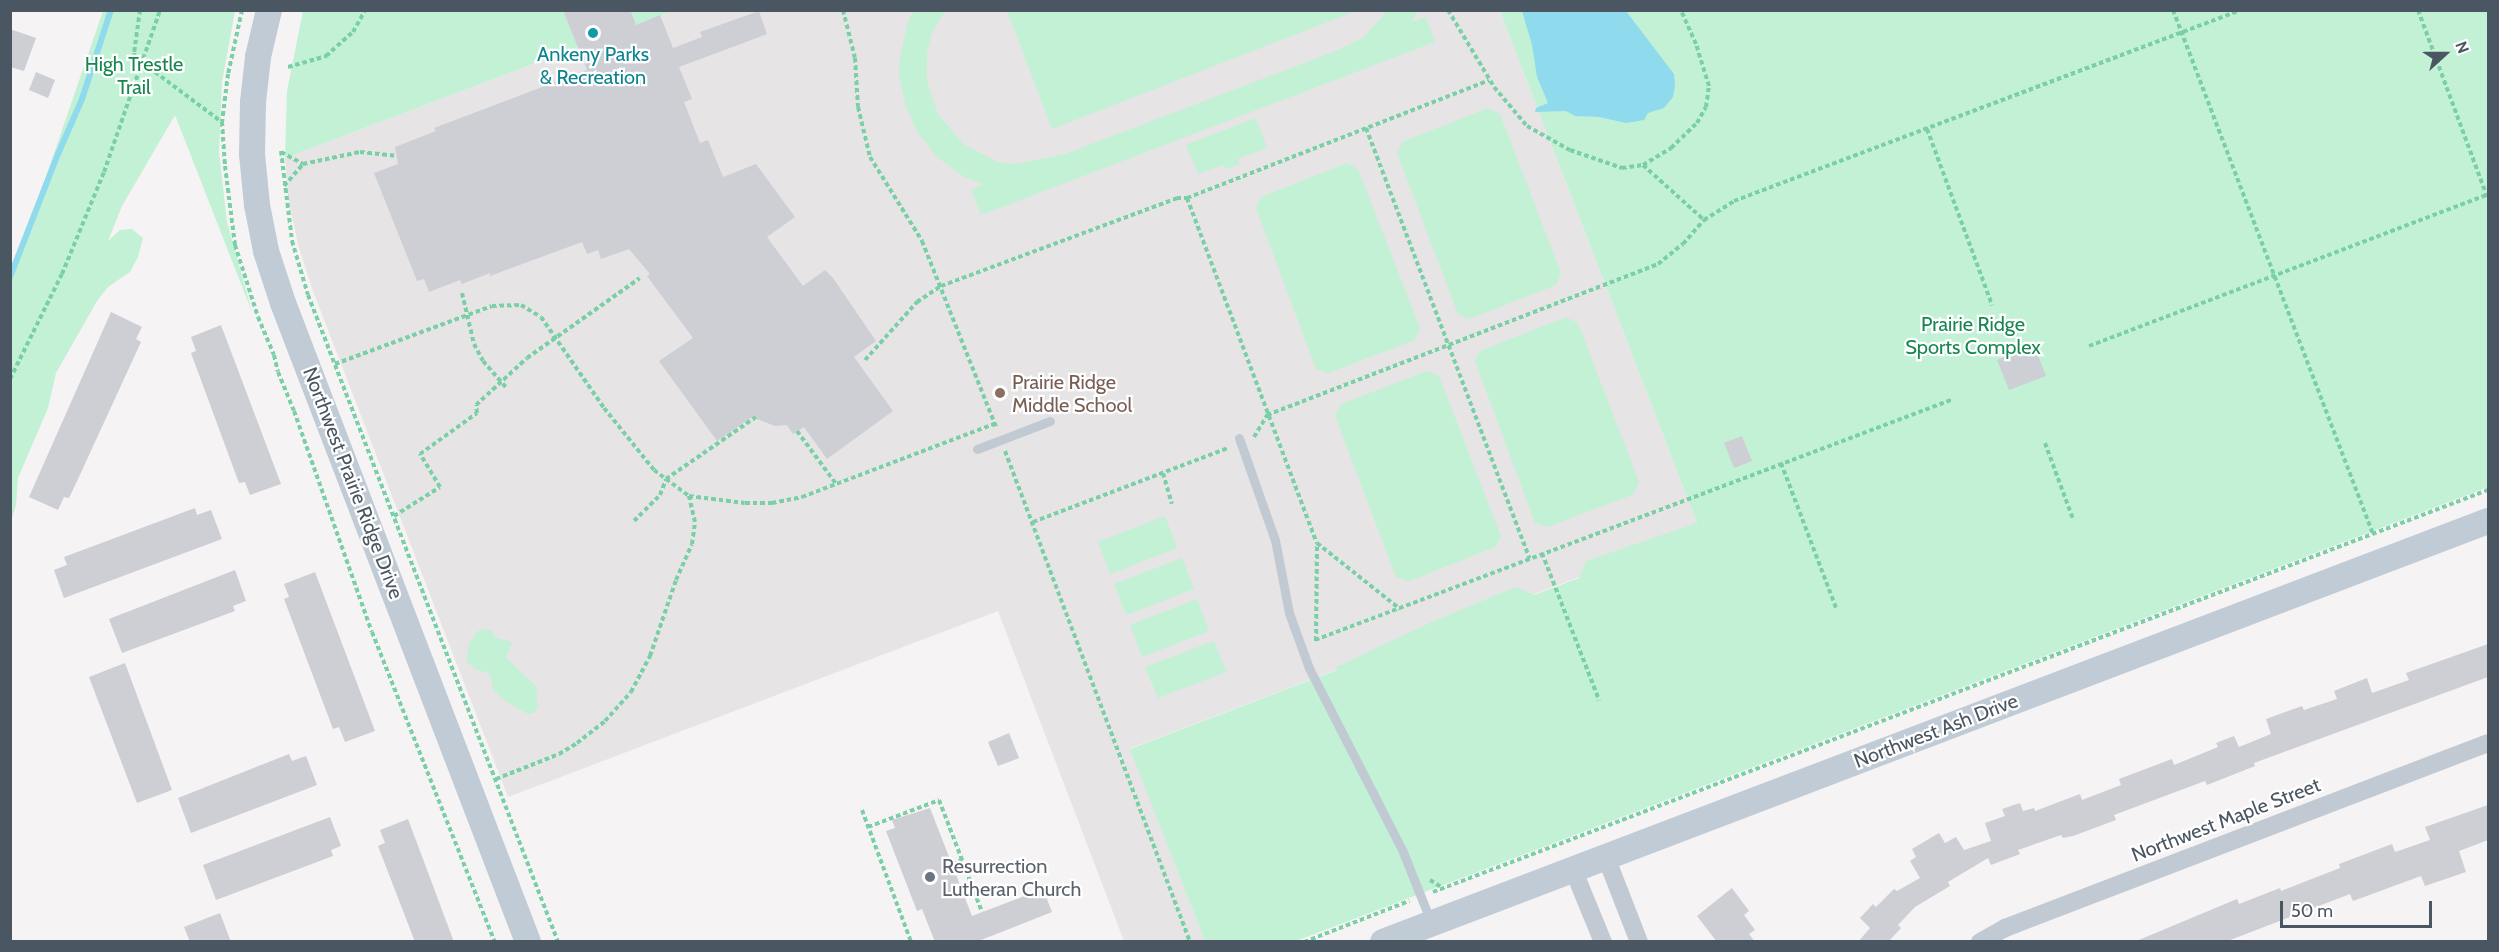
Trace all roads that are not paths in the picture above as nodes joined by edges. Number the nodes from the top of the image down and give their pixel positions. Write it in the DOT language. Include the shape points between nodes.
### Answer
graph roads {
  1 [pos="269,10"];
  2 [pos="1050,421"];
  3 [pos="1240,441"];
  4 [pos="977,449"];
  5 [pos="2488,521"];
  6 [pos="2488,743"];
  7 [pos="1606,857"];
  8 [pos="1573,869"];
  9 [pos="1432,923"];
  10 [pos="528,942"];
  11 [pos="1383,942"];
  12 [pos="1603,942"];
  13 [pos="1639,942"];
  14 [pos="1980,942"];
  1 -- 10 [label="street, Northwest Prairie Ridge Drive" via="254,91 252,154 266,251"];
  2 -- 4 [label="lane"];
  3 -- 9 [label="lane" via="1275,540 1289,613 1308,668 1403,852"];
  5 -- 7 [label="street, Northwest Ash Drive"];
  6 -- 14 [label="street, Northwest Maple Street" via="2005,928"];
  7 -- 8 [label="street, Northwest Ash Drive"];
  7 -- 13 [label="street"];
  8 -- 9 [label="street, Northwest Ash Drive"];
  8 -- 12 [label="street"];
  9 -- 11 [label="street, Northwest Ash Drive"];
}
